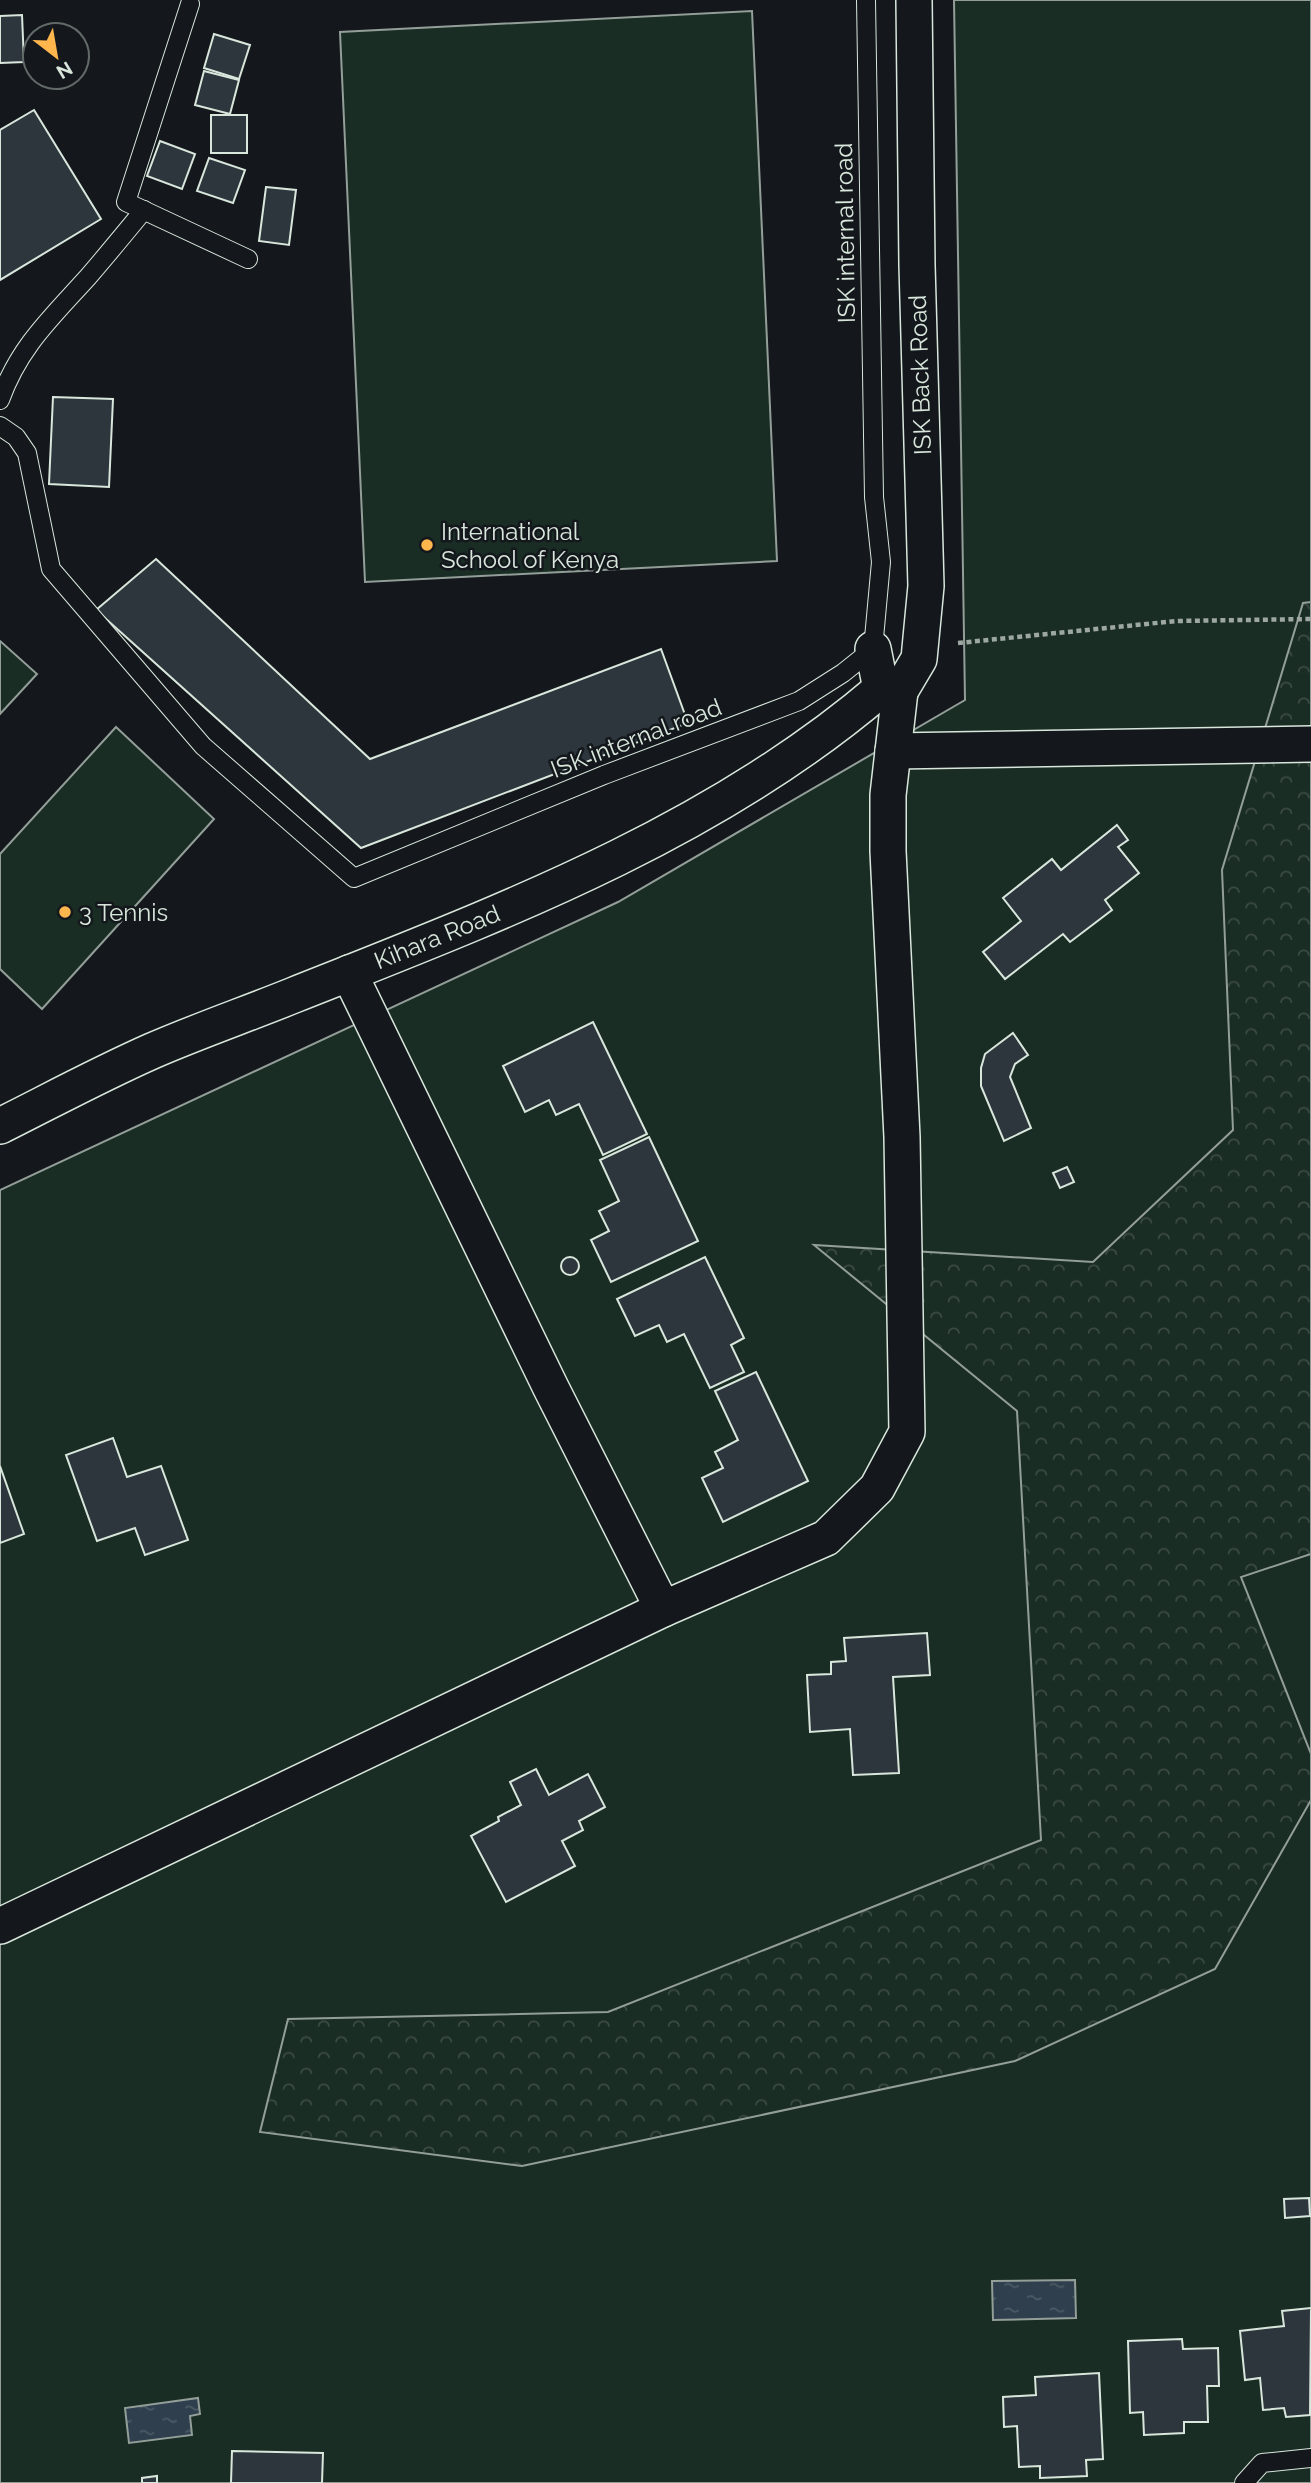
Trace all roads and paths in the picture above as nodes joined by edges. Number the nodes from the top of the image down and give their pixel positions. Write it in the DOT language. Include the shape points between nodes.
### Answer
graph roads {
  1 [pos="866,0"];
  2 [pos="914,0"];
  3 [pos="190,4"];
  4 [pos="144,210"];
  5 [pos="248,259"];
  6 [pos="0,400"];
  7 [pos="0,426"];
  8 [pos="1311,619"];
  9 [pos="873,649"];
  10 [pos="919,659"];
  11 [pos="890,690"];
  12 [pos="855,711"];
  13 [pos="1311,744"];
  14 [pos="893,751"];
  15 [pos="349,973"];
  16 [pos="0,1126"];
  17 [pos="663,1609"];
  18 [pos="0,1926"];
  19 [pos="1311,2458"];
  20 [pos="1244,2483"];
  1 -- 9 [label="lane, ISK internal road" via="874,497 881,562"];
  2 -- 10 [label="street, ISK Back Road" via="926,586"];
  3 -- 4 [label="lane" via="126,202"];
  4 -- 5 [label="lane"];
  4 -- 6 [label="lane" via="37,332 10,373"];
  7 -- 9 [label="lane, ISK internal road" via="16,437 27,453 51,569 203,746 354,878 799,701"];
  8 -- 10 [label="path" via="1175,621 952,644"];
  9 -- 11 [label="street"];
  10 -- 11 [label="street, ISK Back Road"];
  11 -- 12 [label="street, ISK Back Road"];
  11 -- 14 [label="street"];
  12 -- 15 [label="street, Kihara Road" via="789,760 575,880"];
  13 -- 14 [label="street"];
  14 -- 17 [label="street" via="888,851 902,1137 907,1432 877,1488 826,1538"];
  15 -- 16 [label="street, Kihara Road" via="152,1051"];
  15 -- 17 [label="street"];
  17 -- 18 [label="street"];
  19 -- 20 [label="lane" via="1262,2463"];
}
